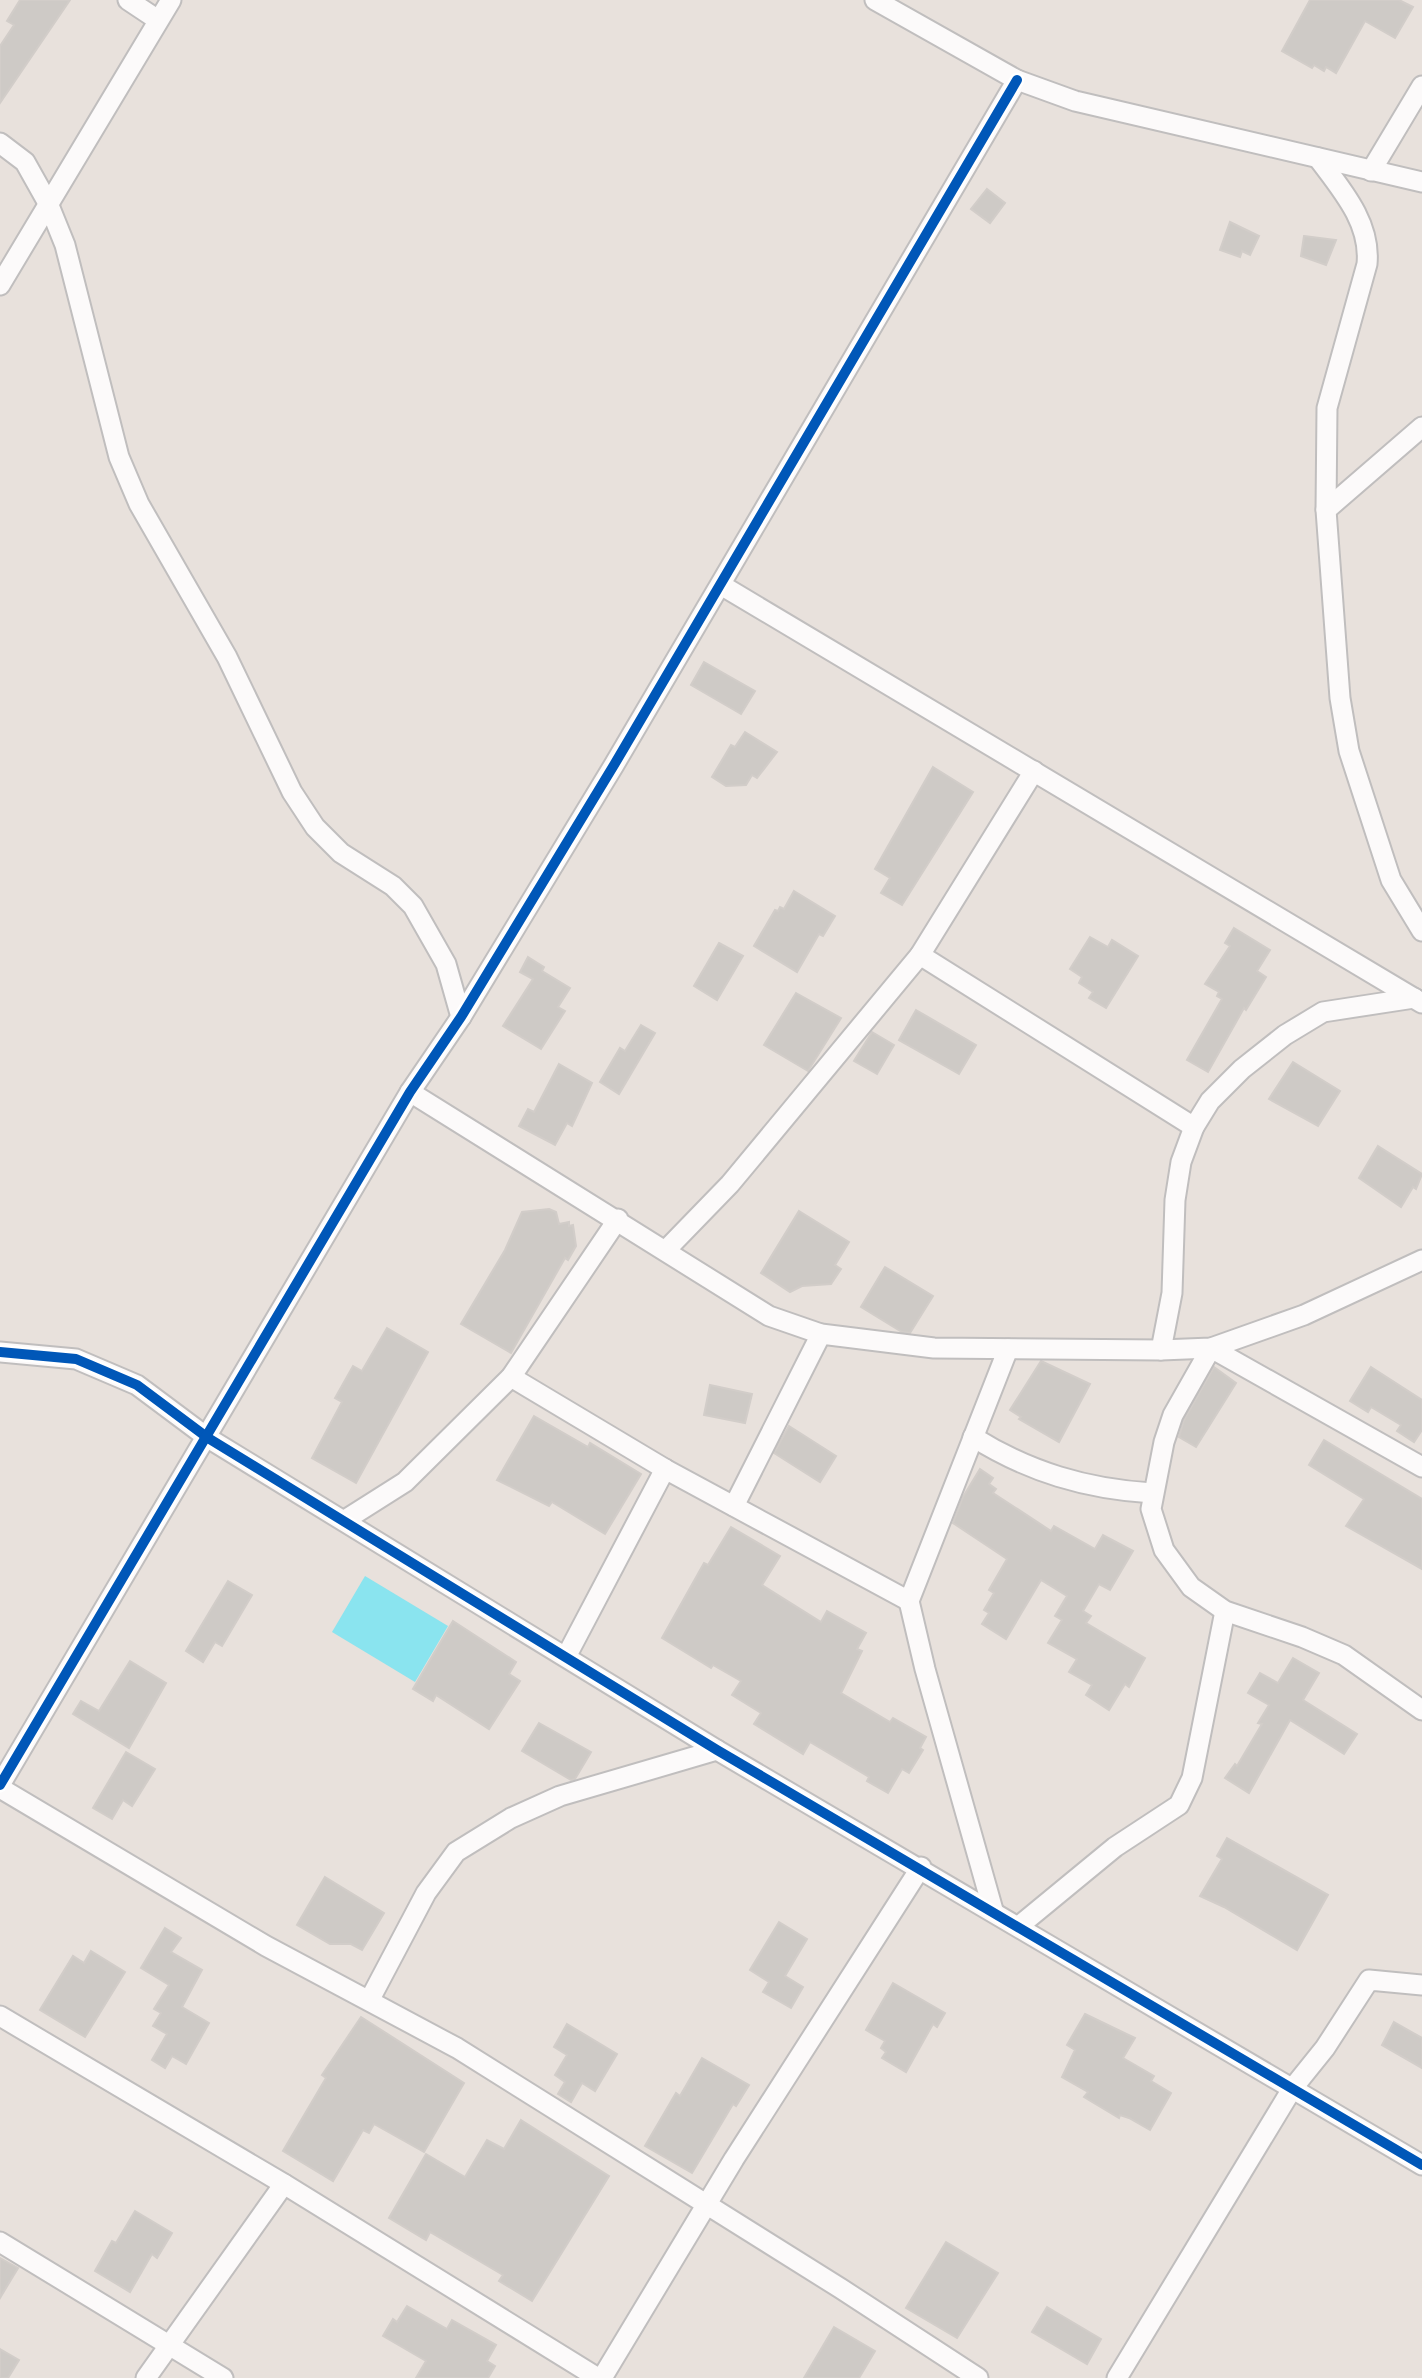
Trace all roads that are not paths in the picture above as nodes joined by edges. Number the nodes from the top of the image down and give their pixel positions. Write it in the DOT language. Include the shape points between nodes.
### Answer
graph roads {
  1 [pos="128,0"];
  2 [pos="171,0"];
  3 [pos="875,0"];
  4 [pos="158,20"];
  5 [pos="1017,80"];
  6 [pos="1422,86"];
  7 [pos="0,143"];
  8 [pos="1318,158"];
  9 [pos="1371,171"];
  10 [pos="1422,182"];
  11 [pos="48,203"];
  12 [pos="0,285"];
  13 [pos="1422,427"];
  14 [pos="1326,510"];
  15 [pos="720,586"];
  16 [pos="1034,771"];
  17 [pos="1422,931"];
  18 [pos="920,955"];
  19 [pos="1418,1001"];
  20 [pos="461,1017"];
  21 [pos="410,1092"];
  22 [pos="1194,1127"];
  23 [pos="618,1219"];
  24 [pos="666,1250"];
  25 [pos="1422,1260"];
  26 [pos="821,1334"];
  27 [pos="1211,1348"];
  28 [pos="1008,1349"];
  29 [pos="1161,1350"];
  30 [pos="0,1352"];
  31 [pos="511,1377"];
  32 [pos="973,1437"];
  33 [pos="208,1438"];
  34 [pos="1422,1467"];
  35 [pos="665,1469"];
  36 [pos="1152,1493"];
  37 [pos="733,1506"];
  38 [pos="345,1520"];
  39 [pos="909,1601"];
  40 [pos="1225,1611"];
  41 [pos="567,1655"];
  42 [pos="1421,1709"];
  43 [pos="717,1750"];
  44 [pos="0,1787"];
  45 [pos="921,1867"];
  46 [pos="993,1910"];
  47 [pos="1019,1926"];
  48 [pos="1422,1985"];
  49 [pos="370,1999"];
  50 [pos="0,2016"];
  51 [pos="1292,2089"];
  52 [pos="1422,2165"];
  53 [pos="284,2185"];
  54 [pos="707,2205"];
  55 [pos="0,2242"];
  56 [pos="169,2346"];
  57 [pos="146,2378"];
  58 [pos="223,2378"];
  59 [pos="600,2378"];
  60 [pos="978,2378"];
  61 [pos="1117,2378"];
  1 -- 4 [label="street"];
  2 -- 4 [label="street"];
  3 -- 5 [label="street"];
  4 -- 11 [label="street"];
  5 -- 8 [label="street" via="1075,102"];
  5 -- 15 [label="street"];
  6 -- 9 [label="street"];
  7 -- 11 [label="street" via="25,162"];
  8 -- 9 [label="street"];
  8 -- 14 [label="street" via="1360,219 1369,243 1327,408"];
  9 -- 10 [label="street"];
  11 -- 12 [label="street"];
  11 -- 20 [label="street" via="72,269 118,457 139,504 228,657 292,792 341,853 393,886 414,906 446,964"];
  13 -- 14 [label="street"];
  14 -- 17 [label="street" via="1340,698 1349,751 1391,880"];
  15 -- 16 [label="street"];
  15 -- 20 [label="street"];
  16 -- 18 [label="street"];
  16 -- 19 [label="street"];
  18 -- 22 [label="street"];
  18 -- 24 [label="street" via="730,1184"];
  19 -- 22 [label="street" via="1323,1012 1242,1069 1210,1101"];
  20 -- 21 [label="street"];
  21 -- 23 [label="street"];
  21 -- 33 [label="street"];
  22 -- 29 [label="street" via="1181,1162 1175,1200 1172,1293"];
  23 -- 24 [label="street"];
  23 -- 31 [label="street"];
  24 -- 26 [label="street" via="769,1316"];
  25 -- 27 [label="street" via="1304,1315"];
  26 -- 28 [label="street" via="934,1348"];
  26 -- 37 [label="street"];
  27 -- 29 [label="street"];
  27 -- 34 [label="street"];
  27 -- 36 [label="street" via="1173,1415"];
  28 -- 29 [label="street"];
  28 -- 32 [label="street"];
  30 -- 33 [label="street" via="76,1359 136,1385"];
  31 -- 35 [label="street"];
  31 -- 38 [label="street" via="405,1482"];
  32 -- 36 [label="street" via="1058,1478"];
  32 -- 39 [label="street"];
  33 -- 38 [label="street"];
  33 -- 44 [label="street"];
  35 -- 37 [label="street"];
  35 -- 41 [label="street"];
  36 -- 40 [label="street" via="1151,1509 1164,1550 1191,1587"];
  37 -- 39 [label="street"];
  38 -- 41 [label="street"];
  39 -- 46 [label="street"];
  40 -- 42 [label="street" via="1344,1656"];
  40 -- 47 [label="street" via="1192,1778 1178,1805 1115,1847"];
  41 -- 43 [label="street"];
  43 -- 45 [label="street"];
  43 -- 49 [label="street" via="560,1796 511,1818 457,1852 426,1893"];
  44 -- 49 [label="street" via="266,1946"];
  45 -- 46 [label="street"];
  45 -- 54 [label="street"];
  46 -- 47 [label="street"];
  47 -- 51 [label="street"];
  48 -- 51 [label="street" via="1369,1980"];
  49 -- 54 [label="street" via="457,2048"];
  50 -- 53 [label="street"];
  51 -- 52 [label="street"];
  51 -- 61 [label="street"];
  53 -- 56 [label="street"];
  53 -- 59 [label="street"];
  54 -- 59 [label="street"];
  54 -- 60 [label="street"];
  55 -- 56 [label="street"];
  56 -- 57 [label="street"];
  56 -- 58 [label="street"];
}
